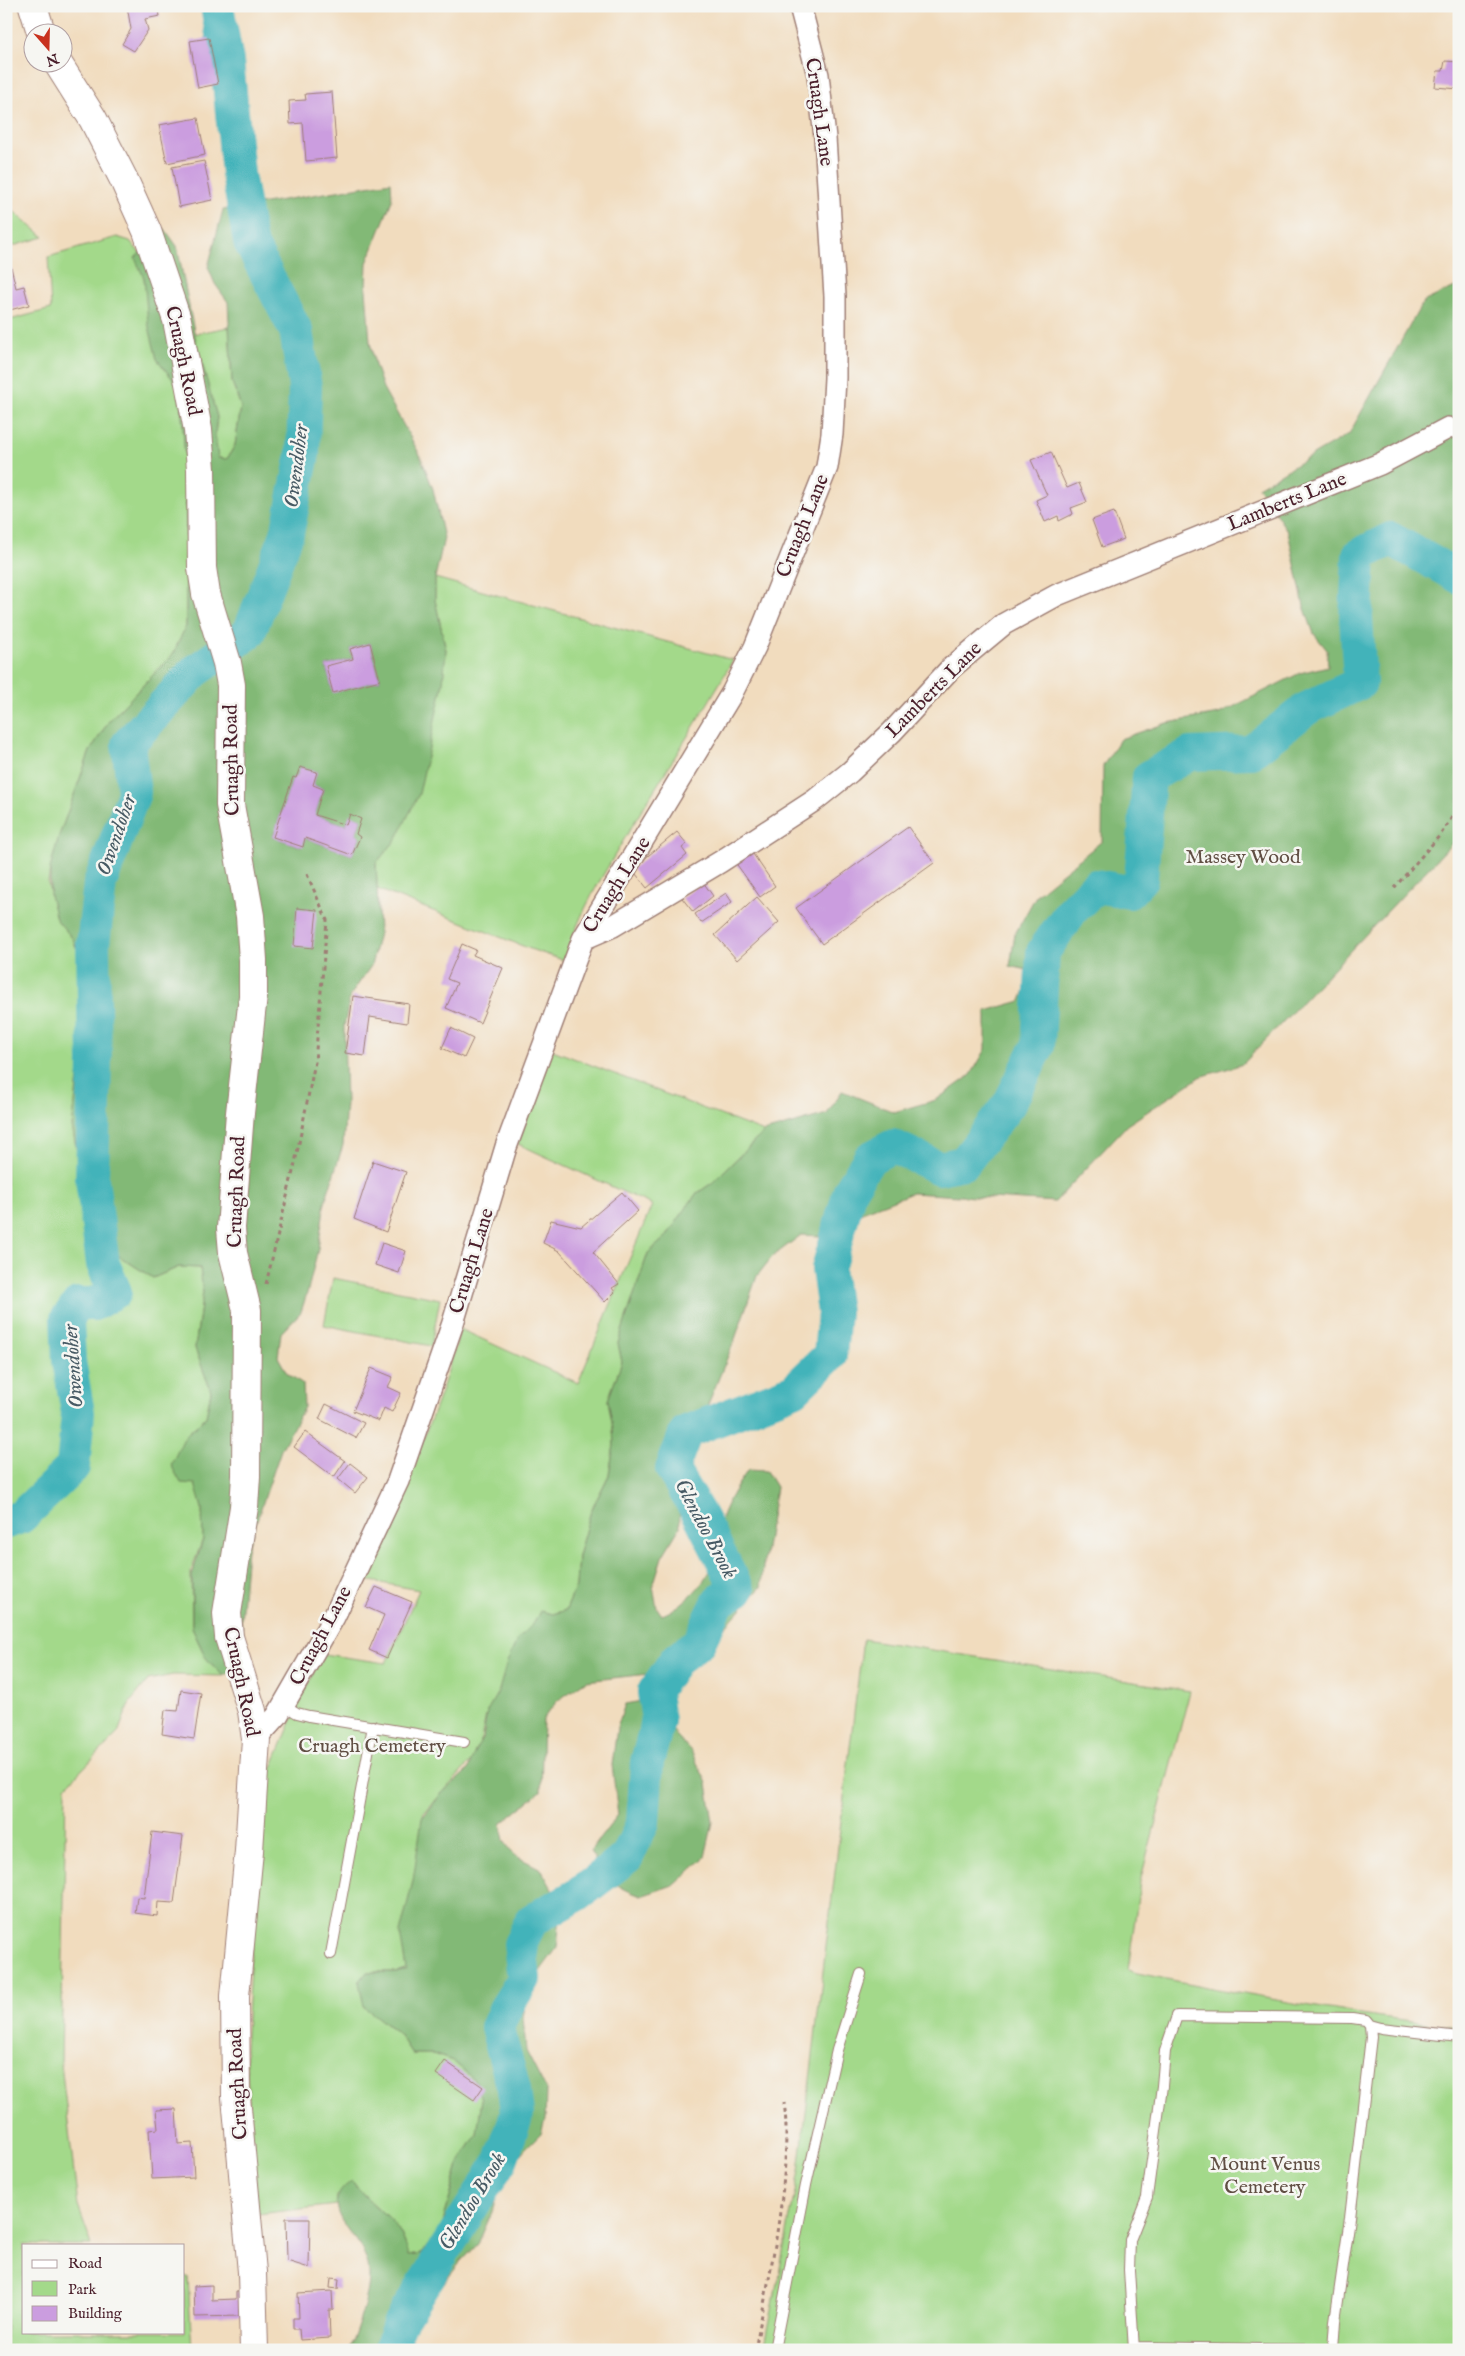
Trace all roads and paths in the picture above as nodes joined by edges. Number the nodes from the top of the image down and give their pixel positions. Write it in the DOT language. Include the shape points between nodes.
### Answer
graph roads {
  1 [pos="34,6"];
  2 [pos="800,6"];
  3 [pos="38,22"];
  4 [pos="63,72"];
  5 [pos="1448,428"];
  6 [pos="1459,806"];
  7 [pos="306,872"];
  8 [pos="1394,888"];
  9 [pos="584,938"];
  10 [pos="266,1284"];
  11 [pos="284,1705"];
  12 [pos="373,1726"];
  13 [pos="256,1739"];
  14 [pos="464,1742"];
  15 [pos="331,1954"];
  16 [pos="861,1974"];
  17 [pos="1370,2025"];
  18 [pos="1459,2036"];
  19 [pos="784,2102"];
  20 [pos="1133,2349"];
  21 [pos="254,2350"];
  22 [pos="754,2350"];
  23 [pos="774,2350"];
  1 -- 3 [label="main road"];
  2 -- 9 [label="street, Cruagh Lane" via="818,75 826,138 835,296 835,378 827,467 755,647 732,693"];
  4 -- 13 [label="main road, Cruagh Road" via="93,119 124,180 147,231 177,320 198,430 202,469 202,568 231,685 230,805 250,916 253,996 231,1228 233,1253 247,1310 246,1476 227,1613 229,1637 252,1711"];
  5 -- 9 [label="street, Lamberts Lane" via="1380,464 1058,595 1004,624 951,668 892,732 815,800 613,926"];
  6 -- 8 [label="path" via="1441,834"];
  7 -- 10 [label="path" via="327,920 314,1062 295,1163"];
  9 -- 11 [label="street, Cruagh Lane" via="506,1147 453,1323 398,1481 334,1617"];
  11 -- 12 [label="lane" via="309,1716"];
  11 -- 13 [label="street, Cruagh Lane"];
  12 -- 14 [label="lane"];
  12 -- 15 [label="lane"];
  13 -- 21 [label="main road, Cruagh Road" via="235,1996 236,2098 252,2272"];
  16 -- 23 [label="lane" via="835,2059 806,2185"];
  17 -- 18 [label="lane"];
  17 -- 20 [label="lane" via="1372,2037 1333,2350"];
  17 -- 20 [label="lane" via="1366,2020 1352,2018 1177,2016 1165,2050 1147,2197 1130,2240"];
  19 -- 22 [label="path" via="788,2125 783,2194"];
}
